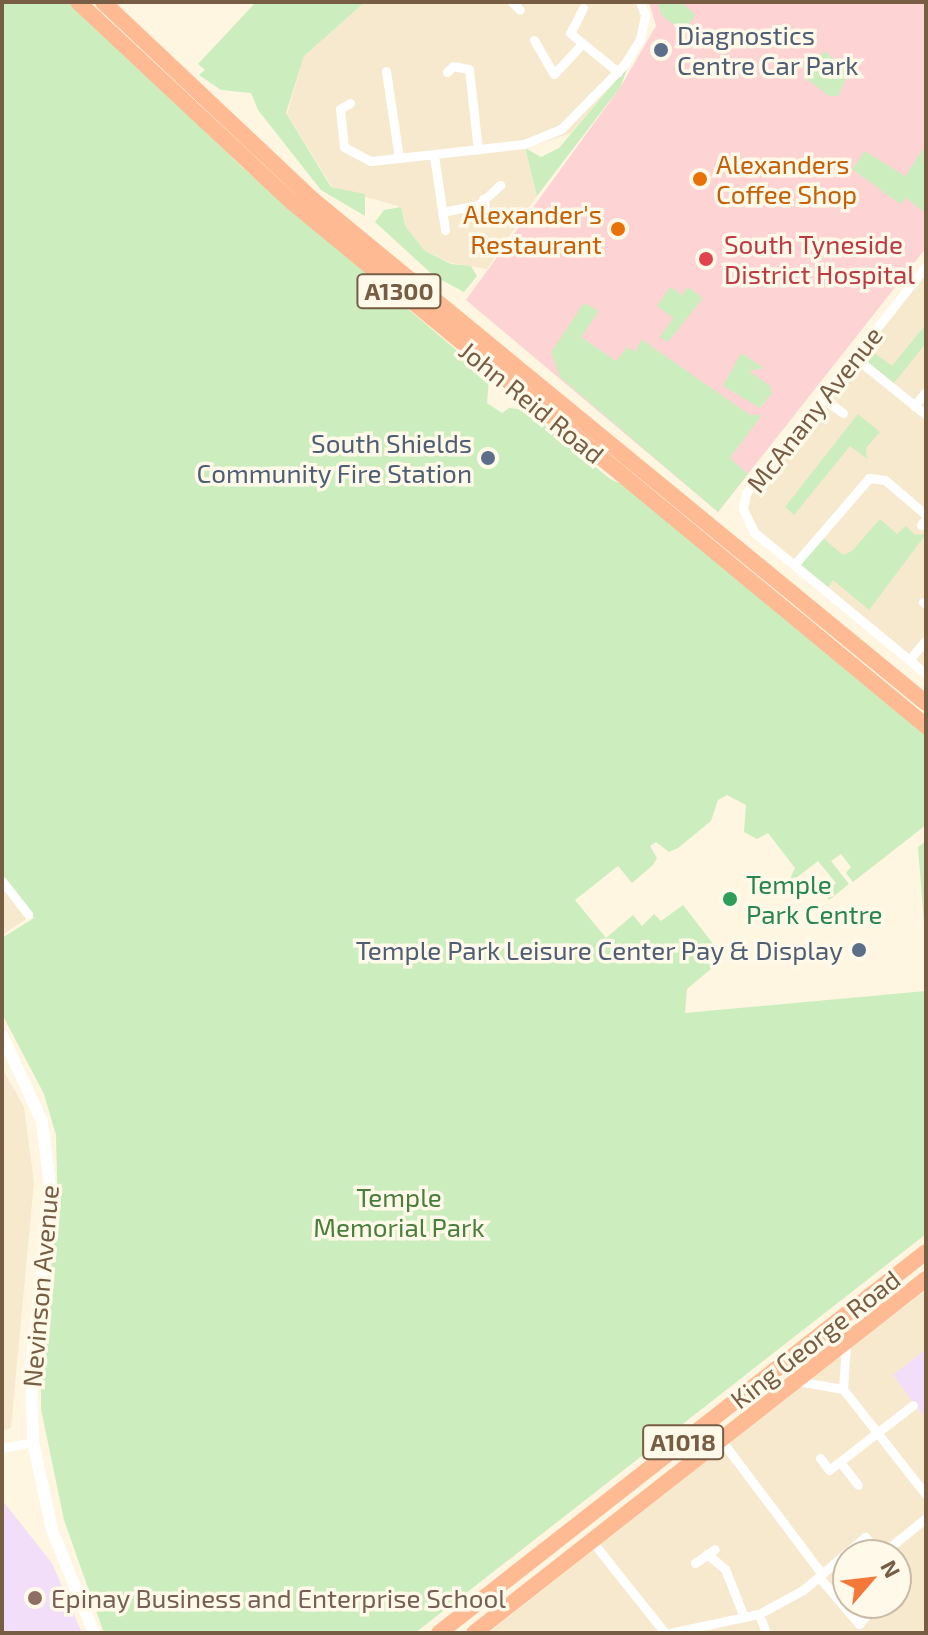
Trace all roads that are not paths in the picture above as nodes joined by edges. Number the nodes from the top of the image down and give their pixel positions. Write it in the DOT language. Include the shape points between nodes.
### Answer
graph roads {
  1 [pos="78,2"];
  2 [pos="103,2"];
  3 [pos="512,2"];
  4 [pos="640,2"];
  5 [pos="583,8"];
  6 [pos="520,10"];
  7 [pos="534,40"];
  8 [pos="581,45"];
  9 [pos="386,71"];
  10 [pos="447,72"];
  11 [pos="618,72"];
  12 [pos="350,103"];
  13 [pos="478,150"];
  14 [pos="434,156"];
  15 [pos="399,158"];
  16 [pos="500,185"];
  17 [pos="483,199"];
  18 [pos="442,212"];
  19 [pos="488,222"];
  20 [pos="445,230"];
  21 [pos="926,266"];
  22 [pos="853,356"];
  23 [pos="926,391"];
  24 [pos="821,397"];
  25 [pos="914,406"];
  26 [pos="843,413"];
  27 [pos="926,415"];
  28 [pos="924,519"];
  29 [pos="794,565"];
  30 [pos="926,640"];
  31 [pos="909,660"];
  32 [pos="926,674"];
  33 [pos="926,703"];
  34 [pos="926,726"];
  35 [pos="2,881"];
  36 [pos="28,914"];
  37 [pos="2,1035"];
  38 [pos="926,1252"];
  39 [pos="926,1279"];
  40 [pos="833,1325"];
  41 [pos="846,1343"];
  42 [pos="783,1364"];
  43 [pos="797,1381"];
  44 [pos="843,1389"];
  45 [pos="913,1405"];
  46 [pos="878,1433"];
  47 [pos="721,1440"];
  48 [pos="33,1442"];
  49 [pos="2,1448"];
  50 [pos="820,1458"];
  51 [pos="840,1462"];
  52 [pos="858,1485"];
  53 [pos="926,1495"];
  54 [pos="926,1518"];
  55 [pos="579,1524"];
  56 [pos="900,1539"];
  57 [pos="591,1540"];
  58 [pos="695,1563"];
  59 [pos="832,1566"];
  60 [pos="820,1576"];
  61 [pos="832,1591"];
  62 [pos="759,1614"];
  63 [pos="744,1617"];
  64 [pos="94,1633"];
  65 [pos="439,1633"];
  66 [pos="474,1633"];
  67 [pos="668,1633"];
  68 [pos="766,1633"];
  1 -- 34 [label="highway, John Reid Road / A1300" via="292,202"];
  2 -- 33 [label="highway, John Reid Road / A1300" via="313,200"];
  3 -- 6 [label="street"];
  4 -- 11 [label="street" via="645,15 640,39"];
  5 -- 8 [label="street" via="570,33"];
  7 -- 8 [label="street" via="554,74"];
  8 -- 11 [label="street"];
  9 -- 15 [label="street"];
  10 -- 13 [label="street" via="453,66 469,69"];
  11 -- 13 [label="street" via="544,139"];
  12 -- 15 [label="street" via="340,109 344,147 370,161"];
  13 -- 14 [label="street"];
  14 -- 15 [label="street"];
  14 -- 18 [label="street"];
  16 -- 17 [label="street"];
  17 -- 18 [label="street" via="478,205"];
  17 -- 19 [label="street"];
  18 -- 20 [label="street"];
  21 -- 22 [label="street, McAnany Avenue"];
  22 -- 24 [label="street, McAnany Avenue"];
  22 -- 25 [label="street"];
  23 -- 25 [label="street"];
  24 -- 26 [label="street"];
  24 -- 29 [label="street, McAnany Avenue" via="743,501 750,528"];
  25 -- 27 [label="street"];
  28 -- 29 [label="street" via="885,480 869,478"];
  29 -- 31 [label="street, McAnany Avenue"];
  30 -- 31 [label="street"];
  31 -- 32 [label="street, McAnany Avenue"];
  35 -- 36 [label="street"];
  37 -- 48 [label="street, Nevinson Avenue" via="42,1121 50,1181 49,1244 31,1366"];
  38 -- 40 [label="highway, King George Road / A1018"];
  39 -- 41 [label="highway, King George Road / A1018"];
  40 -- 41 [label="highway"];
  40 -- 42 [label="highway, King George Road / A1018"];
  41 -- 43 [label="highway, King George Road / A1018"];
  41 -- 44 [label="street"];
  42 -- 43 [label="highway"];
  42 -- 55 [label="highway, King George Road / A1018"];
  43 -- 44 [label="street"];
  43 -- 47 [label="highway, King George Road / A1018"];
  44 -- 46 [label="street"];
  45 -- 46 [label="street"];
  46 -- 51 [label="street"];
  46 -- 53 [label="street"];
  47 -- 57 [label="highway, King George Road / A1018"];
  47 -- 60 [label="street"];
  48 -- 49 [label="street"];
  48 -- 64 [label="street, Nevinson Avenue" via="52,1530"];
  50 -- 51 [label="street" via="829,1470"];
  51 -- 52 [label="street"];
  54 -- 56 [label="street"];
  55 -- 57 [label="highway"];
  55 -- 65 [label="highway, King George Road / A1018"];
  57 -- 66 [label="highway, King George Road / A1018"];
  57 -- 67 [label="street"];
  58 -- 63 [label="street" via="711,1552 725,1569"];
  59 -- 60 [label="street"];
  60 -- 61 [label="street"];
  60 -- 62 [label="street"];
  62 -- 63 [label="street"];
  62 -- 68 [label="street"];
  63 -- 67 [label="street"];
}
